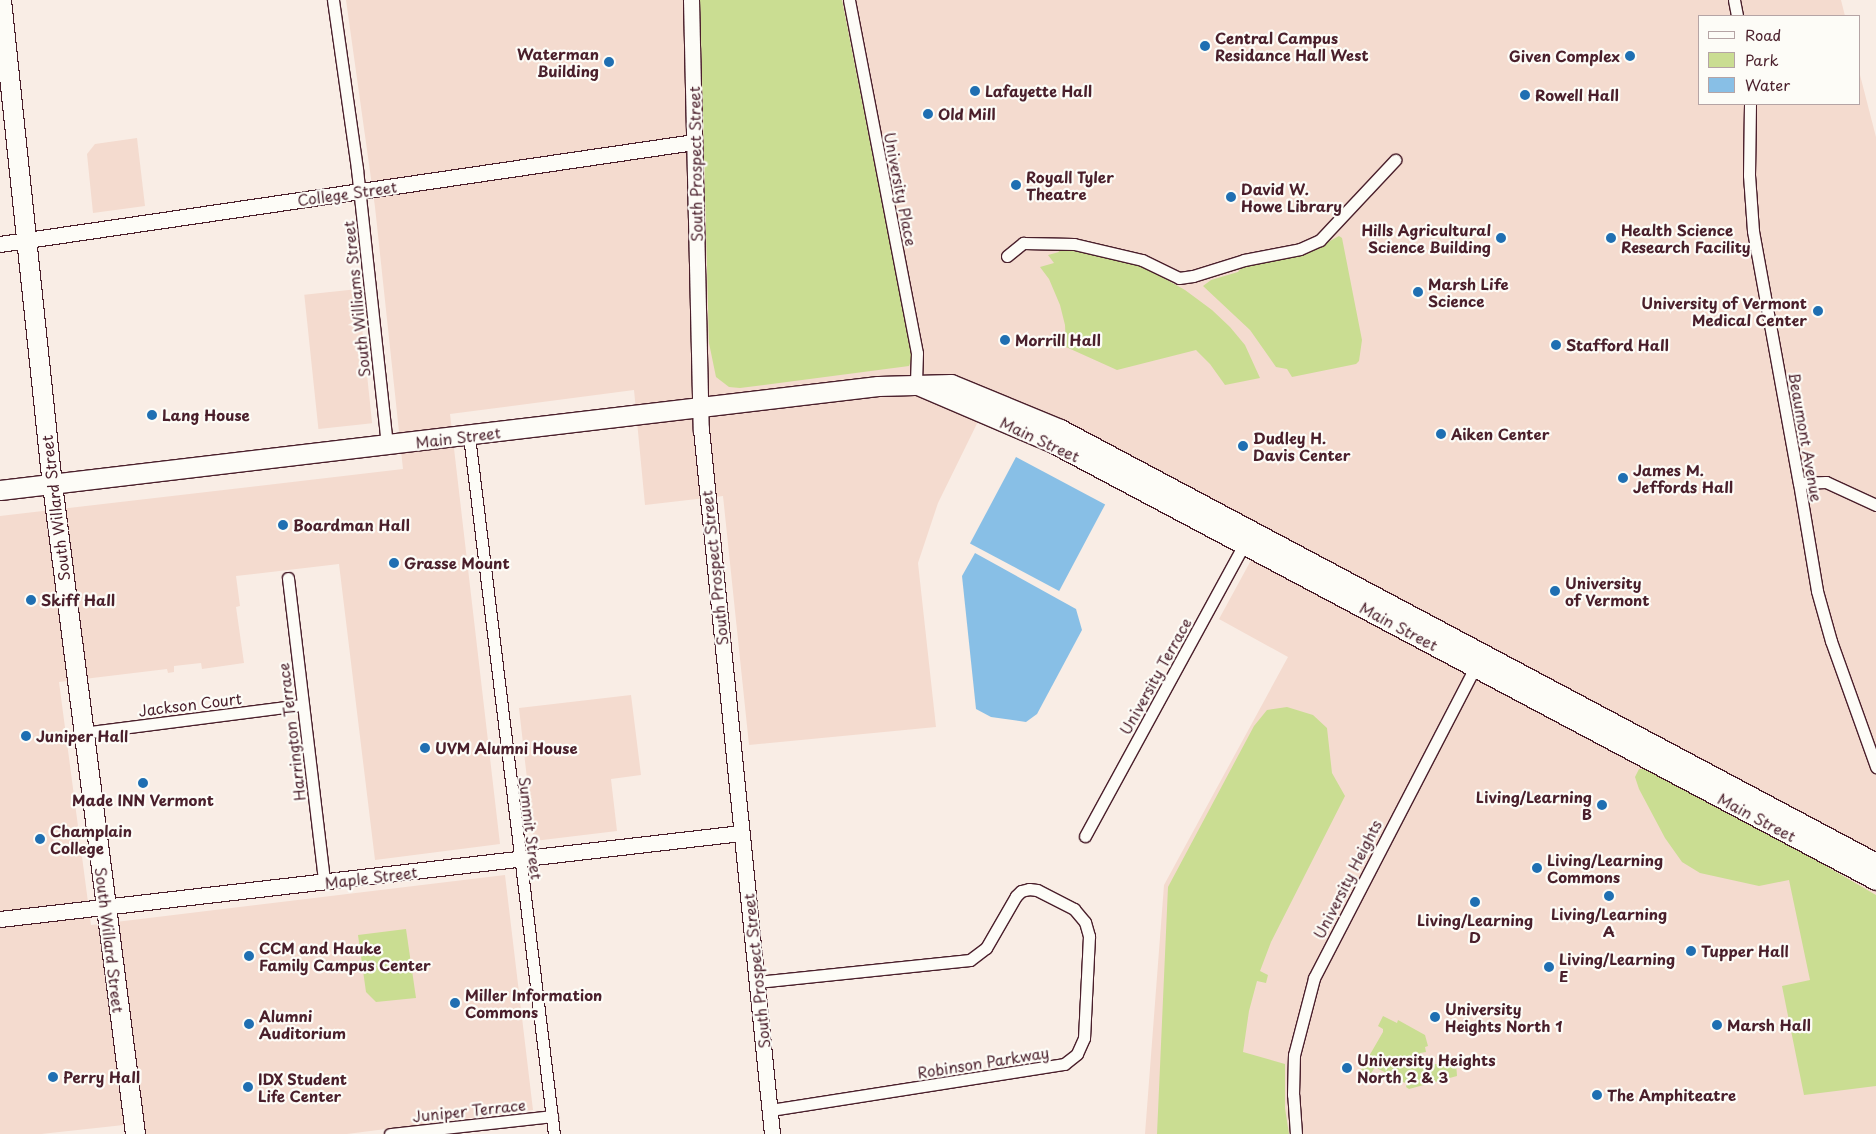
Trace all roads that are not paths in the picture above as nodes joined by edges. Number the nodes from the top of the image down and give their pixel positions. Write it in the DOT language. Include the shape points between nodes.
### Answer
graph roads {
  1 [pos="1,0"];
  2 [pos="333,0"];
  3 [pos="691,0"];
  4 [pos="849,0"];
  5 [pos="1734,0"];
  6 [pos="1737,15"];
  7 [pos="3,53"];
  8 [pos="1750,105"];
  9 [pos="694,142"];
  10 [pos="1396,160"];
  11 [pos="359,191"];
  12 [pos="28,240"];
  13 [pos="0,244"];
  14 [pos="1007,256"];
  15 [pos="916,385"];
  16 [pos="699,408"];
  17 [pos="468,436"];
  18 [pos="387,446"];
  19 [pos="1800,483"];
  20 [pos="52,484"];
  21 [pos="0,490"];
  22 [pos="1876,504"];
  23 [pos="1248,537"];
  24 [pos="288,578"];
  25 [pos="1479,660"];
  26 [pos="302,705"];
  27 [pos="82,733"];
  28 [pos="1876,767"];
  29 [pos="741,832"];
  30 [pos="1085,836"];
  31 [pos="519,859"];
  32 [pos="1876,863"];
  33 [pos="1876,880"];
  34 [pos="324,882"];
  35 [pos="106,908"];
  36 [pos="0,919"];
  37 [pos="757,982"];
  38 [pos="770,1110"];
  39 [pos="552,1116"];
  40 [pos="134,1134"];
  41 [pos="390,1134"];
  42 [pos="554,1134"];
  43 [pos="772,1134"];
  44 [pos="1296,1134"];
  1 -- 7 [label="main road, South Willard Street"];
  2 -- 11 [label="street, South Williams Street"];
  3 -- 9 [label="street, South Prospect Street"];
  4 -- 15 [label="street, University Place" via="917,353"];
  5 -- 6 [label="street"];
  7 -- 12 [label="main road, South Willard Street"];
  8 -- 19 [label="street, Beaumont Avenue" via="1749,176 1753,231"];
  9 -- 11 [label="street, College Street"];
  9 -- 16 [label="street, South Prospect Street"];
  10 -- 14 [label="street" via="1320,240 1300,249 1244,260 1193,276 1179,278 1142,260 1074,244 1022,243"];
  11 -- 12 [label="street, College Street"];
  11 -- 18 [label="street, South Williams Street"];
  12 -- 13 [label="street, College Street"];
  12 -- 20 [label="main road, South Willard Street"];
  15 -- 16 [label="main road, Main Street" via="878,386"];
  15 -- 23 [label="main road, Main Street" via="1053,443"];
  16 -- 17 [label="main road, Main Street"];
  16 -- 29 [label="street, South Prospect Street"];
  17 -- 18 [label="main road, Main Street"];
  17 -- 31 [label="street, Summit Street"];
  18 -- 20 [label="main road, Main Street"];
  19 -- 22 [label="street" via="1826,482"];
  19 -- 28 [label="street, Beaumont Avenue" via="1819,599"];
  20 -- 21 [label="main road, Main Street"];
  20 -- 27 [label="main road, South Willard Street"];
  23 -- 25 [label="main road, Main Street"];
  23 -- 30 [label="street, University Terrace"];
  24 -- 26 [label="street, Harrington Terrace"];
  25 -- 32 [label="main road, Main Street"];
  25 -- 33 [label="main road, Main Street"];
  25 -- 44 [label="street, University Heights" via="1314,978 1294,1055 1292,1095"];
  26 -- 27 [label="street, Jackson Court"];
  26 -- 34 [label="street, Harrington Terrace"];
  27 -- 35 [label="main road, South Willard Street"];
  29 -- 31 [label="street, Maple Street"];
  29 -- 37 [label="street, South Prospect Street"];
  31 -- 34 [label="street, Maple Street"];
  31 -- 39 [label="street, Summit Street"];
  34 -- 35 [label="street, Maple Street"];
  35 -- 36 [label="street, Maple Street"];
  35 -- 40 [label="main road, South Willard Street"];
  37 -- 38 [label="street, South Prospect Street"];
  37 -- 38 [label="street, Robinson Parkway" via="965,962 986,948 1014,899 1021,891 1029,889 1074,909 1088,932 1085,1031 1077,1054 1064,1064"];
  38 -- 43 [label="street, South Prospect Street"];
  39 -- 41 [label="street, Juniper Terrace"];
  39 -- 42 [label="street, Summit Street"];
}
